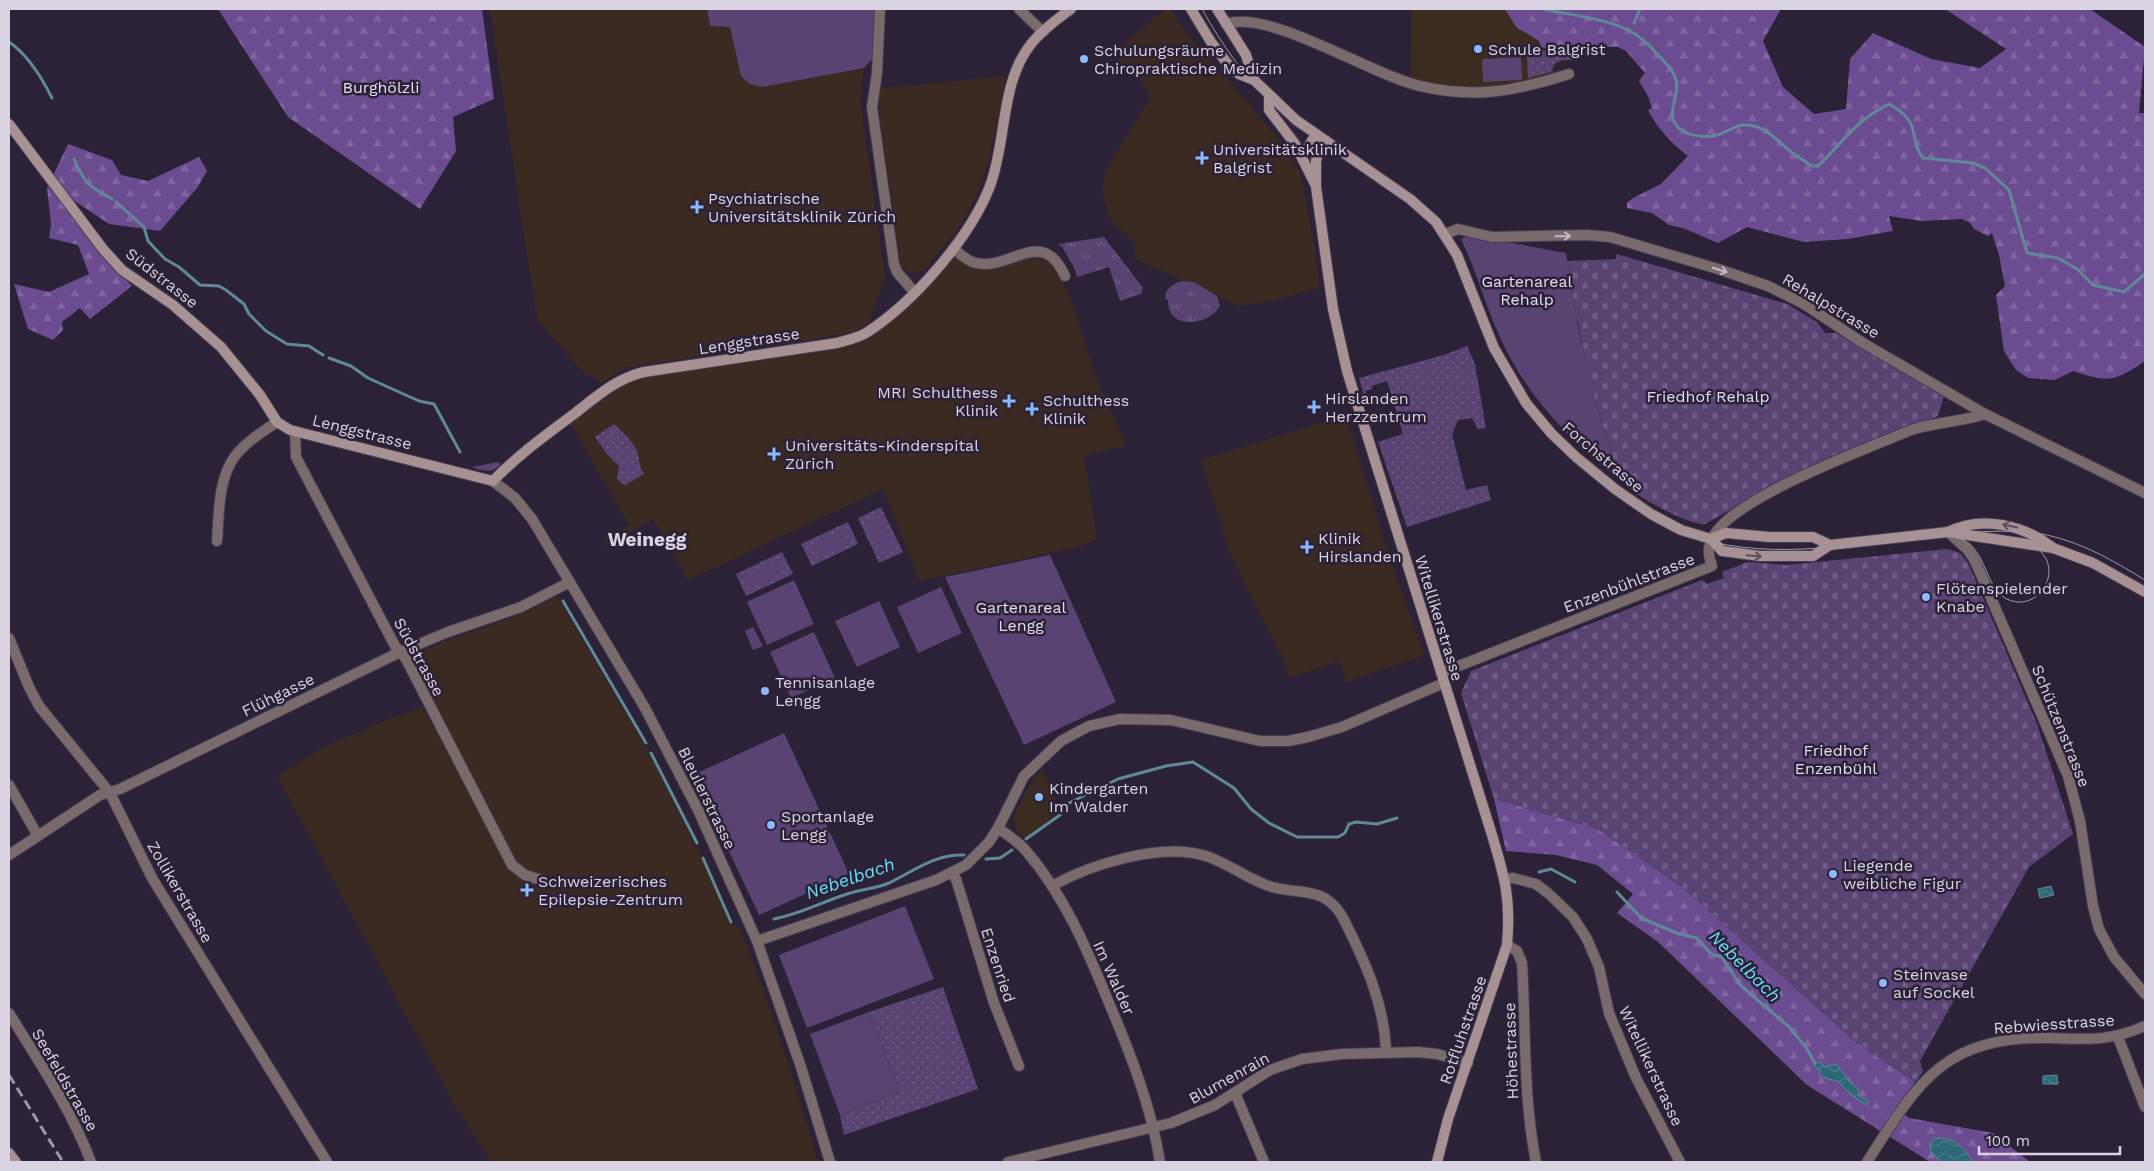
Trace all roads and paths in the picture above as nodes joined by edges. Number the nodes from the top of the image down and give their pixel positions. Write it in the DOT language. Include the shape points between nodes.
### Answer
graph roads {
  1 [pos="880,9"];
  2 [pos="1019,9"];
  3 [pos="1071,9"];
  4 [pos="1191,9"];
  5 [pos="1217,9"];
  6 [pos="1226,24"];
  7 [pos="1042,32"];
  8 [pos="1569,74"];
  9 [pos="1254,80"];
  10 [pos="1269,97"];
  11 [pos="9,124"];
  12 [pos="1316,134"];
  13 [pos="1326,141"];
  14 [pos="1302,157"];
  15 [pos="1316,187"];
  16 [pos="1445,234"];
  17 [pos="953,249"];
  18 [pos="1065,276"];
  19 [pos="915,293"];
  20 [pos="1985,414"];
  21 [pos="280,424"];
  22 [pos="295,431"];
  23 [pos="493,481"];
  24 [pos="2145,493"];
  25 [pos="1948,532"];
  26 [pos="1711,539"];
  27 [pos="217,542"];
  28 [pos="1830,545"];
  29 [pos="2053,548"];
  30 [pos="570,582"];
  31 [pos="2145,592"];
  32 [pos="9,638"];
  33 [pos="400,652"];
  34 [pos="1442,678"];
  35 [pos="9,785"];
  36 [pos="110,793"];
  37 [pos="998,828"];
  38 [pos="38,836"];
  39 [pos="9,856"];
  40 [pos="952,873"];
  41 [pos="541,880"];
  42 [pos="1506,880"];
  43 [pos="1052,886"];
  44 [pos="1509,906"];
  45 [pos="757,941"];
  46 [pos="1507,945"];
  47 [pos="2145,994"];
  48 [pos="9,1013"];
  49 [pos="2145,1026"];
  50 [pos="2118,1037"];
  51 [pos="1386,1053"];
  52 [pos="1468,1063"];
  53 [pos="1019,1066"];
  54 [pos="1235,1093"];
  55 [pos="2145,1107"];
  56 [pos="1153,1128"];
  57 [pos="1054,1151"];
  58 [pos="9,1153"];
  59 [pos="16,1162"];
  60 [pos="91,1162"];
  61 [pos="327,1162"];
  62 [pos="830,1162"];
  63 [pos="1008,1162"];
  64 [pos="1056,1162"];
  65 [pos="1160,1162"];
  66 [pos="1264,1162"];
  67 [pos="1437,1162"];
  68 [pos="1536,1162"];
  69 [pos="1680,1162"];
  70 [pos="1868,1162"];
  1 -- 19 [label="street" via="872,108 894,264"];
  2 -- 7 [label="street"];
  3 -- 7 [label="main road, Lenggstrasse"];
  4 -- 9 [label="main road, Forchstrasse" via="1230,67"];
  5 -- 6 [label="main road, Forchstrasse"];
  6 -- 8 [label="street" via="1246,22 1270,26 1419,86 1458,92 1518,90"];
  6 -- 9 [label="main road, Forchstrasse" via="1246,55"];
  7 -- 17 [label="main road, Lenggstrasse" via="1027,50 1015,75 990,185 973,220"];
  9 -- 10 [label="main road, Forchstrasse"];
  10 -- 12 [label="main road, Forchstrasse"];
  10 -- 14 [label="main road, Witellikerstrasse" via="1269,110"];
  11 -- 21 [label="main road, Südstrasse" via="103,249 122,270 173,305 220,347"];
  12 -- 13 [label="main road, Forchstrasse"];
  12 -- 14 [label="main road"];
  13 -- 15 [label="main road, Witellikerstrasse" via="1316,161"];
  13 -- 16 [label="main road, Forchstrasse" via="1410,199"];
  14 -- 15 [label="main road, Witellikerstrasse"];
  15 -- 34 [label="main road, Witellikerstrasse" via="1333,309 1347,371"];
  16 -- 20 [label="street, Rehalpstrasse, one-way" via="1458,230 1492,237 1587,235 1610,238 1718,269 1768,286 1804,304 1863,343"];
  16 -- 26 [label="main road, Forchstrasse" via="1460,262 1494,348 1511,380 1544,424 1586,466 1644,509 1681,530"];
  17 -- 18 [label="street" via="972,262 982,264 1033,252 1046,254 1056,260"];
  17 -- 19 [label="main road, Lenggstrasse"];
  19 -- 23 [label="main road, Lenggstrasse" via="877,325 855,338 838,343 628,377 518,456"];
  20 -- 24 [label="street, Rehalpstrasse"];
  20 -- 26 [label="street, Enzenbühlstrasse" via="1911,430 1772,490 1720,526"];
  21 -- 22 [label="main road, Lenggstrasse"];
  21 -- 27 [label="street" via="243,447 230,463 223,481"];
  22 -- 23 [label="main road, Lenggstrasse"];
  22 -- 33 [label="street, Südstrasse" via="296,457"];
  23 -- 30 [label="street, Bleulerstrasse" via="515,498 532,519"];
  25 -- 28 [label="main road, Forchstrasse"];
  25 -- 29 [label="main road, Forchstrasse"];
  29 -- 25 [label="main road, Forchstrasse, one-way" via="2037,537 2006,525 1964,526"];
  25 -- 47 [label="street, Schützenstrasse" via="1973,557 2068,776 2080,821 2093,906 2100,929 2114,957"];
  26 -- 28 [label="main road, Forchstrasse" via="1726,533 1813,537"];
  26 -- 28 [label="main road, Forchstrasse, one-way" via="1722,551 1760,556 1813,556"];
  26 -- 34 [label="street, Enzenbühlstrasse" via="1708,553 1712,566"];
  29 -- 31 [label="main road, Forchstrasse" via="2093,562"];
  30 -- 33 [label="street, Flühgasse" via="520,606"];
  30 -- 45 [label="street, Bleulerstrasse" via="645,708 698,810"];
  32 -- 36 [label="street, Zollikerstrasse" via="39,706"];
  33 -- 36 [label="street, Flühgasse"];
  33 -- 41 [label="street, Südstrasse" via="512,865 525,875"];
  34 -- 37 [label="street, Enzenbühlstrasse" via="1342,727 1288,741 1260,741 1171,720 1120,719 1089,726 1061,741 1024,776"];
  34 -- 42 [label="main road, Witellikerstrasse"];
  35 -- 38 [label="street"];
  36 -- 38 [label="street, Flühgasse" via="100,795"];
  36 -- 61 [label="street, Zollikerstrasse" via="152,878"];
  37 -- 40 [label="street, Enzenbühlstrasse" via="981,851"];
  37 -- 43 [label="street, Im Walder" via="1027,852"];
  38 -- 39 [label="street, Flühgasse"];
  40 -- 45 [label="street, Enzenbühlstrasse"];
  40 -- 53 [label="street, Enzenried" via="994,1003"];
  42 -- 44 [label="main road, Witellikerstrasse"];
  42 -- 69 [label="street, Witellikerstrasse" via="1513,878 1536,884 1573,917 1587,939 1598,967 1609,1013 1636,1078"];
  43 -- 51 [label="street" via="1116,862 1174,851 1218,860 1271,886 1311,892 1327,898 1342,916 1370,975 1384,1026"];
  43 -- 56 [label="street, Im Walder" via="1103,988 1139,1076"];
  44 -- 46 [label="main road, Rotfluhstrasse"];
  45 -- 62 [label="street, Bleulerstrasse"];
  46 -- 52 [label="main road, Rotfluhstrasse"];
  46 -- 68 [label="street, Höhestrasse" via="1517,951 1522,963 1526,1078"];
  48 -- 60 [label="street, Seefeldstrasse" via="76,1125"];
  49 -- 50 [label="street, Rebwiesstrasse"];
  50 -- 55 [label="street"];
  50 -- 70 [label="street, Rebwiesstrasse" via="2008,1040 1961,1054 1932,1074 1902,1107"];
  51 -- 52 [label="street, Blumenrain" via="1430,1052"];
  51 -- 54 [label="street, Blumenrain" via="1302,1059 1270,1070"];
  52 -- 67 [label="main road, Rotfluhstrasse"];
  54 -- 56 [label="street, Blumenrain" via="1198,1113"];
  54 -- 66 [label="street"];
  56 -- 57 [label="street, Blumenrain"];
  56 -- 65 [label="street, Im Walder"];
  57 -- 63 [label="street, Blumenrain"];
  57 -- 64 [label="street"];
  58 -- 59 [label="main road"];
}
